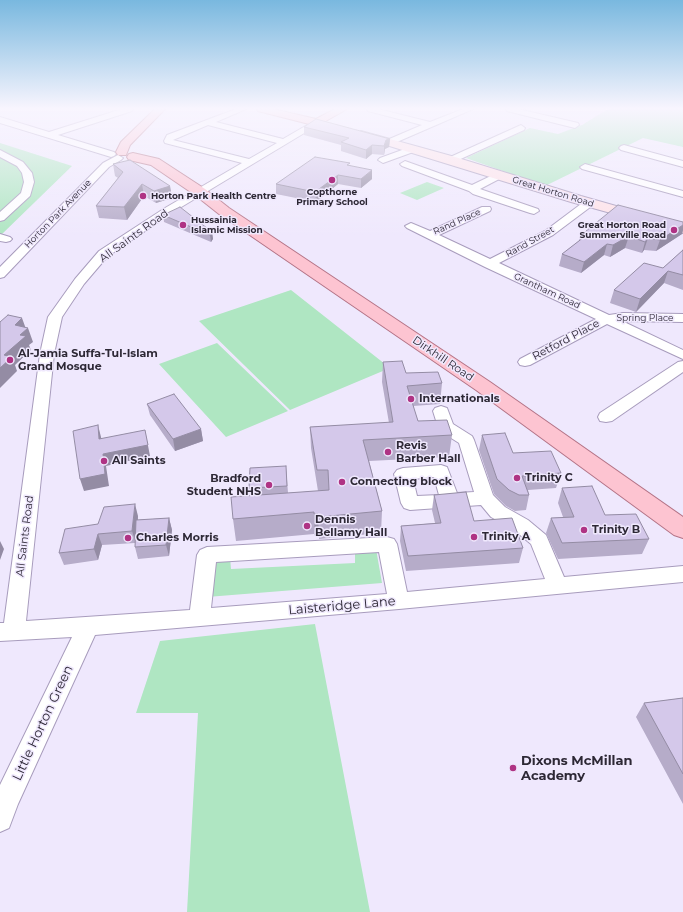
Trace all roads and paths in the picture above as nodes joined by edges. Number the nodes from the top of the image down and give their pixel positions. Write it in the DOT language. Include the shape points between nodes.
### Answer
graph roads {
  1 [pos="109,152"];
  2 [pos="127,152"];
  3 [pos="209,152"];
  4 [pos="267,152"];
  5 [pos="406,152"];
  6 [pos="422,152"];
  7 [pos="469,152"];
  8 [pos="637,152"];
  9 [pos="0,153"];
  10 [pos="122,155"];
  11 [pos="383,160"];
  12 [pos="451,160"];
  13 [pos="249,162"];
  14 [pos="405,164"];
  15 [pos="683,164"];
  16 [pos="585,168"];
  17 [pos="500,176"];
  18 [pos="473,189"];
  19 [pos="200,192"];
  20 [pos="683,194"];
  21 [pos="589,203"];
  22 [pos="486,209"];
  23 [pos="534,211"];
  24 [pos="0,218"];
  25 [pos="411,226"];
  26 [pos="683,229"];
  27 [pos="429,235"];
  28 [pos="489,264"];
  29 [pos="0,274"];
  30 [pos="683,318"];
  31 [pos="606,319"];
  32 [pos="683,355"];
  33 [pos="525,362"];
  34 [pos="683,365"];
  35 [pos="441,411"];
  36 [pos="606,417"];
  37 [pos="485,498"];
  38 [pos="450,500"];
  39 [pos="683,530"];
  40 [pos="683,574"];
  41 [pos="557,586"];
  42 [pos="399,601"];
  43 [pos="199,618"];
  44 [pos="88,627"];
  45 [pos="7,632"];
  46 [pos="0,820"];
  1 -- 10 [label="street"];
  2 -- 10 [label="main road"];
  3 -- 13 [label="street"];
  4 -- 13 [label="street, All Saints Road"];
  5 -- 11 [label="street"];
  6 -- 12 [label="street, Great Horton Road"];
  7 -- 12 [label="street"];
  8 -- 15 [label="street"];
  9 -- 24 [label="street" via="20,164 27,173 29,182 26,194"];
  10 -- 19 [label="main road, Dirkhill Road" via="155,162"];
  10 -- 29 [label="street, Horton Park Avenue" via="101,169"];
  12 -- 17 [label="street, Great Horton Road"];
  13 -- 19 [label="street, All Saints Road"];
  14 -- 18 [label="street"];
  16 -- 20 [label="street"];
  17 -- 18 [label="street"];
  17 -- 21 [label="street, Great Horton Road"];
  18 -- 23 [label="street"];
  19 -- 39 [label="main road, Dirkhill Road" via="230,215 483,386"];
  19 -- 45 [label="street, All Saints Road" via="103,254 78,282 55,317 47,354"];
  21 -- 26 [label="street, Great Horton Road"];
  21 -- 28 [label="street, Rand Street" via="549,233"];
  22 -- 27 [label="street, Rand Place"];
  25 -- 27 [label="street, Grantham Road"];
  27 -- 28 [label="street, Grantham Road"];
  28 -- 31 [label="street, Grantham Road"];
  30 -- 31 [label="street, Spring Place"];
  31 -- 32 [label="street, Grantham Road"];
  31 -- 33 [label="street, Retford Place"];
  34 -- 36 [label="street"];
  35 -- 37 [label="street" via="446,427 466,440"];
  37 -- 38 [label="street"];
  37 -- 41 [label="street" via="498,512 521,525 539,540"];
  38 -- 38 [label="street" via="425,507 410,502 403,474 441,472"];
  40 -- 41 [label="street, Laisteridge Lane"];
  41 -- 42 [label="street, Laisteridge Lane"];
  42 -- 43 [label="street, Laisteridge Lane"];
  42 -- 43 [label="street" via="387,544 208,555"];
  43 -- 44 [label="street, Laisteridge Lane"];
  44 -- 45 [label="street, Laisteridge Lane"];
  44 -- 46 [label="street, Little Horton Green" via="6,801"];
}
